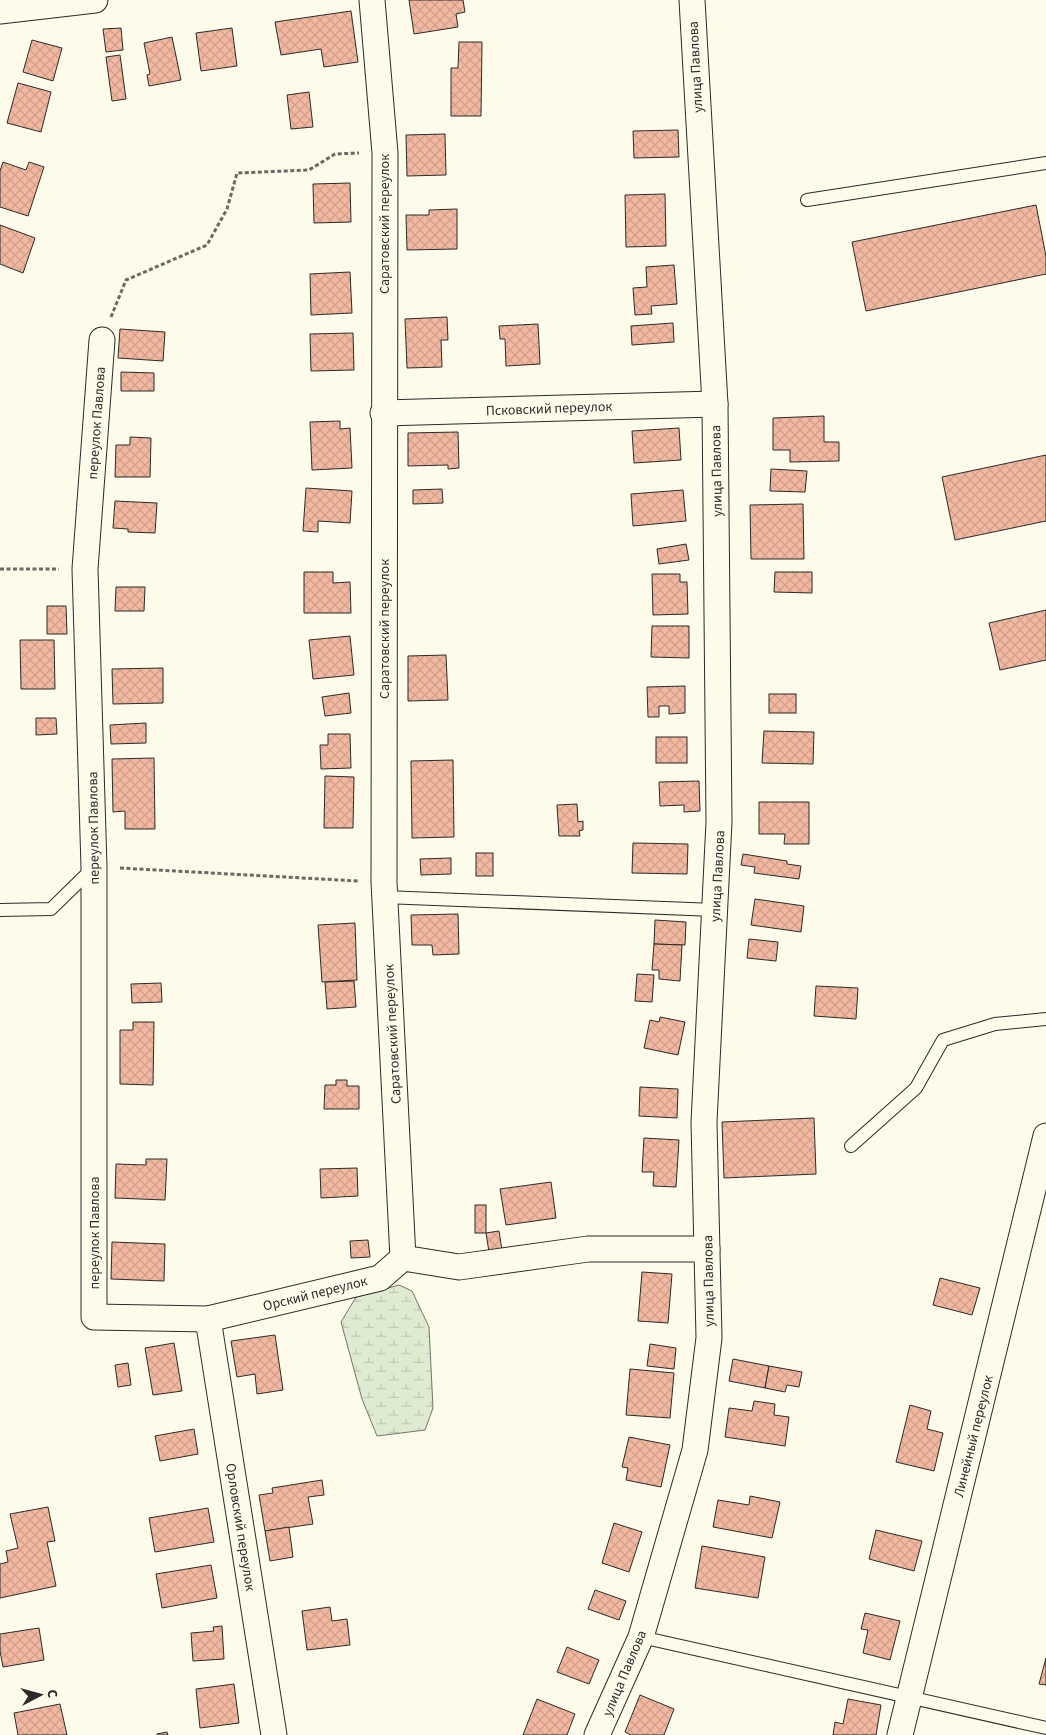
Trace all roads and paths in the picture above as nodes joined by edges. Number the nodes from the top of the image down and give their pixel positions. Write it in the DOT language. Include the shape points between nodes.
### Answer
graph roads {
  1 [pos="95,0"];
  2 [pos="372,0"];
  3 [pos="692,0"];
  4 [pos="0,12"];
  5 [pos="385,153"];
  6 [pos="1046,163"];
  7 [pos="808,200"];
  8 [pos="102,340"];
  9 [pos="715,404"];
  10 [pos="383,413"];
  11 [pos="0,569"];
  12 [pos="85,569"];
  13 [pos="94,867"];
  14 [pos="384,890"];
  15 [pos="0,910"];
  16 [pos="715,910"];
  17 [pos="1046,1019"];
  18 [pos="1046,1136"];
  19 [pos="850,1146"];
  20 [pos="708,1249"];
  21 [pos="403,1258"];
  22 [pos="94,1317"];
  23 [pos="208,1319"];
  24 [pos="641,1637"];
  25 [pos="910,1696"];
  26 [pos="1046,1728"];
  27 [pos="274,1735"];
  28 [pos="597,1735"];
  29 [pos="900,1735"];
  1 -- 4 [label="street"];
  2 -- 5 [label="street, Саратовский переулок"];
  3 -- 9 [label="street, улица Павлова"];
  5 -- 8 [label="path" via="335,154 310,170 237,172 228,209 207,245 126,280"];
  5 -- 10 [label="street, Саратовский переулок"];
  6 -- 7 [label="lane"];
  8 -- 12 [label="street, переулок Павлова"];
  9 -- 10 [label="street, Псковский переулок"];
  9 -- 16 [label="street, улица Павлова" via="720,822"];
  10 -- 14 [label="street, Саратовский переулок"];
  11 -- 12 [label="path"];
  12 -- 13 [label="street, переулок Павлова"];
  13 -- 14 [label="path"];
  13 -- 15 [label="lane" via="52,908"];
  13 -- 22 [label="street, переулок Павлова"];
  14 -- 16 [label="lane"];
  14 -- 21 [label="street, Саратовский переулок"];
  16 -- 20 [label="street, улица Павлова" via="704,1122"];
  17 -- 19 [label="lane" via="995,1024 943,1040 916,1088"];
  18 -- 25 [label="street, Линейный переулок"];
  20 -- 21 [label="street" via="588,1249 459,1267"];
  20 -- 24 [label="street, улица Павлова" via="709,1338 696,1450"];
  21 -- 23 [label="street, Орский переулок" via="380,1278"];
  22 -- 23 [label="street, Орский переулок"];
  23 -- 27 [label="street, Орловский переулок"];
  24 -- 25 [label="lane"];
  24 -- 28 [label="street, улица Павлова"];
  25 -- 26 [label="lane"];
  25 -- 29 [label="street, Линейный переулок"];
}
